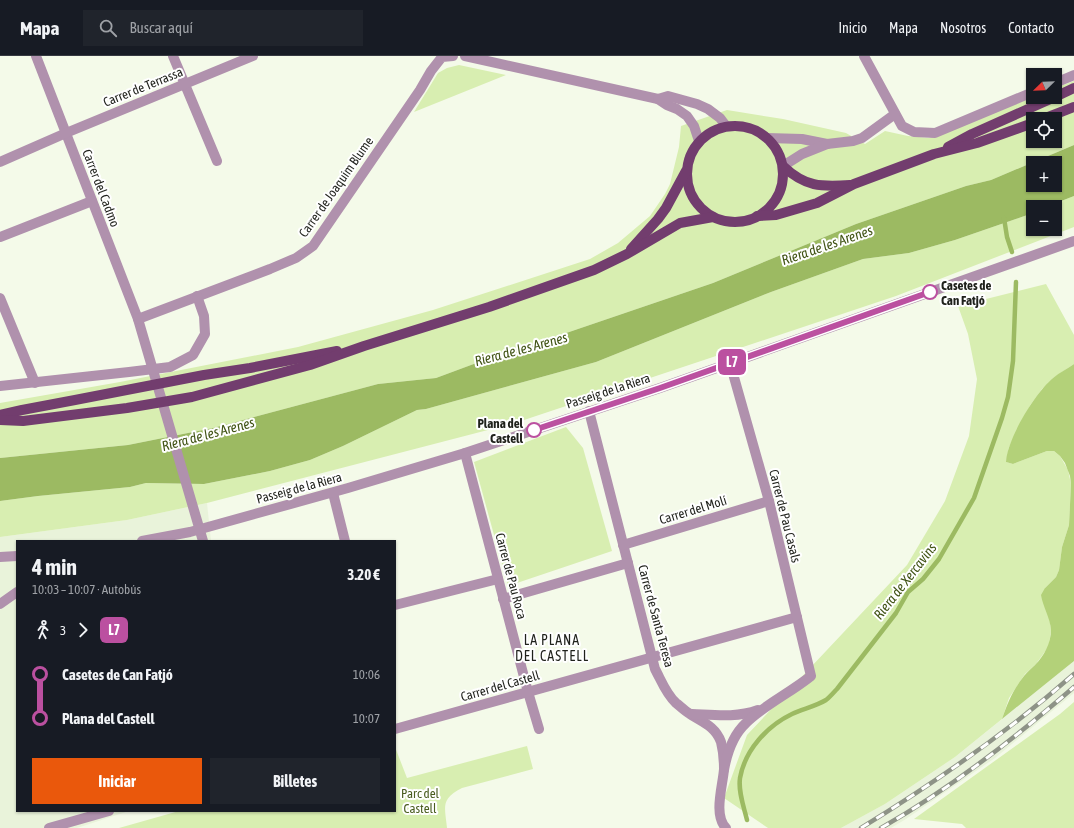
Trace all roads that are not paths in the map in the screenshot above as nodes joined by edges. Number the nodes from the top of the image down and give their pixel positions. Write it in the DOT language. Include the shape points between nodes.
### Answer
graph roads {
  1 [pos="36,56"];
  2 [pos="172,56"];
  3 [pos="253,56"];
  4 [pos="453,56"];
  5 [pos="465,56"];
  6 [pos="864,56"];
  7 [pos="480,58"];
  8 [pos="1074,75"];
  9 [pos="1062,80"];
  10 [pos="184,85"];
  11 [pos="1074,88"];
  12 [pos="1062,94"];
  13 [pos="1026,95"];
  14 [pos="658,99"];
  15 [pos="1039,104"];
  16 [pos="1074,107"];
  17 [pos="1061,112"];
  18 [pos="895,114"];
  19 [pos="726,126"];
  20 [pos="1026,126"];
  21 [pos="66,133"];
  22 [pos="767,138"];
  23 [pos="699,141"];
  24 [pos="827,144"];
  25 [pos="934,154"];
  26 [pos="217,161"];
  27 [pos="0,162"];
  28 [pos="782,166"];
  29 [pos="687,170"];
  30 [pos="854,184"];
  31 [pos="92,201"];
  32 [pos="757,216"];
  33 [pos="713,217"];
  34 [pos="0,236"];
  35 [pos="1073,242"];
  36 [pos="627,254"];
  37 [pos="197,296"];
  38 [pos="0,298"];
  39 [pos="138,319"];
  40 [pos="364,346"];
  41 [pos="730,363"];
  42 [pos="35,382"];
  43 [pos="0,386"];
  44 [pos="589,412"];
  45 [pos="0,415"];
  46 [pos="0,420"];
  47 [pos="465,453"];
  48 [pos="333,492"];
  49 [pos="769,501"];
  50 [pos="200,529"];
  51 [pos="147,540"];
  52 [pos="203,540"];
  53 [pos="345,540"];
  54 [pos="623,545"];
  55 [pos="15,556"];
  56 [pos="0,557"];
  57 [pos="628,563"];
  58 [pos="498,579"];
  59 [pos="16,593"];
  60 [pos="503,599"];
  61 [pos="0,604"];
  62 [pos="396,605"];
  63 [pos="797,617"];
  64 [pos="653,658"];
  65 [pos="528,692"];
  66 [pos="765,708"];
  67 [pos="690,714"];
  68 [pos="396,729"];
  69 [pos="538,729"];
  70 [pos="724,770"];
  71 [pos="105,812"];
  72 [pos="49,828"];
  73 [pos="726,828"];
  1 -- 21 [label="street, Carrer del Cadmo"];
  2 -- 10 [label="street"];
  3 -- 10 [label="street, Carrer de Terrassa"];
  4 -- 37 [label="street, Carrer de Joaquim Blume" via="442,57 431,71 313,246 290,261"];
  5 -- 7 [label="street"];
  6 -- 18 [label="street"];
  7 -- 14 [label="street"];
  8 -- 9 [label="street"];
  10 -- 21 [label="street, Carrer de Terrassa"];
  10 -- 26 [label="street"];
  11 -- 12 [label="main road"];
  13 -- 18 [label="street" via="935,132 914,132 902,126"];
  14 -- 19 [label="street" via="668,96 697,104 720,118"];
  14 -- 23 [label="street" via="687,116"];
  15 -- 25 [label="main road"];
  16 -- 17 [label="main road"];
  18 -- 24 [label="street" via="862,138"];
  19 -- 22 [label="main road" via="747,127"];
  19 -- 23 [label="main road" via="712,131"];
  20 -- 25 [label="main road" via="977,143"];
  21 -- 27 [label="street, Carrer de Terrassa"];
  21 -- 31 [label="street, Carrer del Cadmo"];
  22 -- 24 [label="street" via="802,139"];
  22 -- 28 [label="main road" via="778,152"];
  23 -- 29 [label="main road"];
  24 -- 28 [label="street"];
  25 -- 30 [label="main road"];
  28 -- 30 [label="main road" via="793,175 818,186"];
  28 -- 32 [label="main road" via="782,183 777,197 769,208"];
  29 -- 33 [label="main road" via="693,198"];
  29 -- 36 [label="main road" via="666,208"];
  30 -- 32 [label="main road" via="817,203 776,215"];
  31 -- 34 [label="street"];
  31 -- 39 [label="street, Carrer del Cadmo"];
  32 -- 33 [label="main road" via="734,222"];
  33 -- 36 [label="main road" via="680,223"];
  35 -- 41 [label="street, Passeig de la Riera"];
  36 -- 40 [label="main road" via="594,270 554,284"];
  37 -- 39 [label="street, Carrer de Joaquim Blume"];
  37 -- 42 [label="street" via="204,316 205,334 193,355 170,367"];
  38 -- 42 [label="street"];
  39 -- 50 [label="street, Carrer del Cadmo"];
  40 -- 45 [label="main road"];
  40 -- 46 [label="main road" via="310,365 192,397 59,418"];
  41 -- 44 [label="street, Passeig de la Riera"];
  41 -- 49 [label="street, Carrer de Pau Casals"];
  42 -- 43 [label="street"];
  44 -- 47 [label="street, Passeig de la Riera"];
  44 -- 54 [label="street, Carrer de Santa Teresa"];
  47 -- 48 [label="street, Passeig de la Riera"];
  47 -- 58 [label="street, Carrer de Pau Roca"];
  48 -- 50 [label="street, Passeig de la Riera"];
  48 -- 53 [label="street"];
  49 -- 54 [label="street, Carrer del Molí"];
  49 -- 63 [label="street, Carrer de Pau Casals"];
  50 -- 51 [label="street, Passeig de la Riera"];
  50 -- 52 [label="street, Carrer del Cadmo"];
  54 -- 57 [label="street, Carrer de Santa Teresa"];
  55 -- 56 [label="street"];
  57 -- 60 [label="street"];
  57 -- 64 [label="street, Carrer de Santa Teresa"];
  58 -- 60 [label="street, Carrer de Pau Roca"];
  58 -- 62 [label="street"];
  59 -- 61 [label="street"];
  60 -- 65 [label="street, Carrer de Pau Roca"];
  63 -- 64 [label="street, Carrer del Castell"];
  63 -- 66 [label="street, Carrer de Pau Casals" via="811,676"];
  64 -- 65 [label="street, Carrer del Castell"];
  64 -- 67 [label="street, Carrer de Santa Teresa" via="663,685 674,701"];
  65 -- 68 [label="street, Carrer del Castell"];
  65 -- 69 [label="street, Carrer de Pau Roca"];
  66 -- 67 [label="street" via="749,714 730,716"];
  66 -- 70 [label="street" via="745,724 736,736 727,754"];
  67 -- 70 [label="street, Carrer de Santa Teresa" via="714,730 723,753"];
  70 -- 73 [label="street, Carrer de Santa Teresa" via="719,807 723,826"];
  71 -- 72 [label="street"];
}
